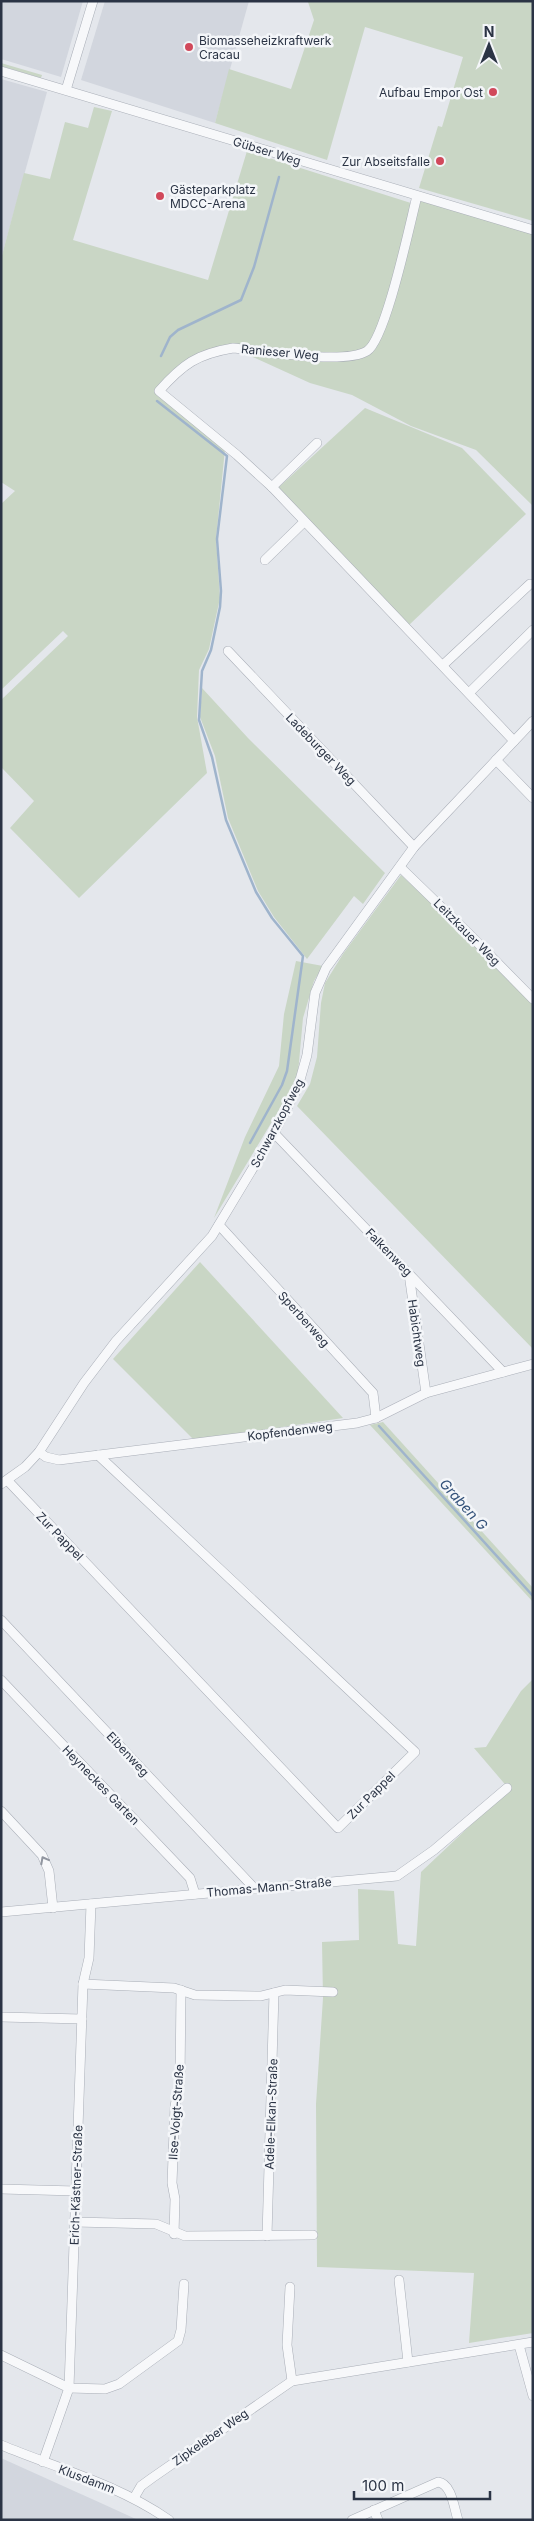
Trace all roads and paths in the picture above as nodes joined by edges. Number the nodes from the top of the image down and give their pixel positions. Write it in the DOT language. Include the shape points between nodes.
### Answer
graph roads {
  1 [pos="94,1"];
  2 [pos="1,71"];
  3 [pos="66,90"];
  4 [pos="417,196"];
  5 [pos="533,230"];
  6 [pos="317,443"];
  7 [pos="272,487"];
  8 [pos="304,522"];
  9 [pos="265,560"];
  10 [pos="530,584"];
  11 [pos="533,630"];
  12 [pos="228,651"];
  13 [pos="443,665"];
  14 [pos="470,692"];
  15 [pos="533,721"];
  16 [pos="514,740"];
  17 [pos="496,760"];
  18 [pos="533,798"];
  19 [pos="414,847"];
  20 [pos="400,867"];
  21 [pos="533,999"];
  22 [pos="274,1133"];
  23 [pos="219,1225"];
  24 [pos="409,1273"];
  25 [pos="533,1364"];
  26 [pos="503,1372"];
  27 [pos="426,1393"];
  28 [pos="376,1418"];
  29 [pos="39,1452"];
  30 [pos="98,1455"];
  31 [pos="4,1482"];
  32 [pos="1,1620"];
  33 [pos="1,1680"];
  34 [pos="507,1788"];
  35 [pos="1,1811"];
  36 [pos="255,1889"];
  37 [pos="196,1894"];
  38 [pos="90,1904"];
  39 [pos="53,1908"];
  40 [pos="1,1912"];
  41 [pos="83,1984"];
  42 [pos="181,1990"];
  43 [pos="333,1992"];
  44 [pos="274,1993"];
  45 [pos="1,2017"];
  46 [pos="82,2019"];
  47 [pos="1,2189"];
  48 [pos="76,2191"];
  49 [pos="75,2222"];
  50 [pos="174,2234"];
  51 [pos="313,2235"];
  52 [pos="267,2236"];
  53 [pos="399,2280"];
  54 [pos="184,2284"];
  55 [pos="290,2287"];
  56 [pos="533,2342"];
  57 [pos="519,2344"];
  58 [pos="1,2355"];
  59 [pos="408,2362"];
  60 [pos="292,2381"];
  61 [pos="69,2388"];
  62 [pos="533,2396"];
  63 [pos="1,2445"];
  64 [pos="43,2462"];
  65 [pos="134,2498"];
  66 [pos="374,2510"];
  67 [pos="169,2520"];
  68 [pos="352,2520"];
  69 [pos="378,2520"];
  70 [pos="458,2520"];
  1 -- 3 [label="street"];
  2 -- 3 [label="street, Gübser Weg"];
  3 -- 4 [label="street, Gübser Weg"];
  4 -- 5 [label="street, Gübser Weg"];
  4 -- 7 [label="street, Ranieser Weg" via="385,318 377,338 366,352 347,357 233,348 202,355 189,362 177,370 159,391"];
  6 -- 7 [label="street"];
  7 -- 8 [label="street, Ranieser Weg"];
  8 -- 9 [label="street"];
  8 -- 13 [label="street, Ranieser Weg"];
  10 -- 13 [label="street"];
  11 -- 14 [label="street"];
  12 -- 19 [label="street, Ladeburger Weg"];
  13 -- 14 [label="street, Ranieser Weg"];
  14 -- 16 [label="street, Ranieser Weg"];
  15 -- 16 [label="street, Schwarzkopfweg"];
  16 -- 17 [label="street, Schwarzkopfweg"];
  17 -- 18 [label="street"];
  17 -- 19 [label="street, Schwarzkopfweg"];
  19 -- 20 [label="street, Schwarzkopfweg"];
  20 -- 21 [label="street, Leitzkauer Weg"];
  20 -- 22 [label="street, Schwarzkopfweg" via="320,980 312,1006 304,1070"];
  22 -- 23 [label="street, Schwarzkopfweg"];
  22 -- 24 [label="street, Falkenweg"];
  23 -- 28 [label="street, Sperberweg" via="373,1393"];
  23 -- 29 [label="street, Schwarzkopfweg" via="116,1342 84,1383"];
  24 -- 26 [label="street, Falkenweg"];
  24 -- 27 [label="street, Habichtweg"];
  25 -- 26 [label="street, Kopfendenweg"];
  26 -- 27 [label="street, Kopfendenweg"];
  27 -- 28 [label="street, Kopfendenweg"];
  28 -- 30 [label="street, Kopfendenweg"];
  29 -- 30 [label="street, Kopfendenweg" via="59,1460"];
  29 -- 31 [label="street, Schwarzkopfweg"];
  30 -- 31 [label="street, Zur Pappel" via="415,1752 338,1828"];
  32 -- 36 [label="street, Eibenweg"];
  33 -- 37 [label="street, Heyneckes Garten" via="190,1878"];
  34 -- 36 [label="street, Thomas-Mann-Straße" via="434,1850 397,1876"];
  39 -- 35 [label="street, one-way" via="49,1871 42,1855"];
  36 -- 37 [label="street, Thomas-Mann-Straße"];
  37 -- 38 [label="street, Thomas-Mann-Straße"];
  38 -- 39 [label="street, Thomas-Mann-Straße"];
  38 -- 41 [label="street, Erich-Kästner-Straße" via="89,1958"];
  39 -- 40 [label="street, Thomas-Mann-Straße"];
  41 -- 42 [label="street"];
  41 -- 46 [label="street, Erich-Kästner-Straße"];
  42 -- 44 [label="street" via="195,1995 261,1996"];
  42 -- 50 [label="street, Ilse-Voigt-Straße" via="180,2081 175,2106 172,2183"];
  43 -- 44 [label="street" via="285,1990"];
  44 -- 52 [label="street, Adele-Elkan-Straße"];
  45 -- 46 [label="street"];
  46 -- 48 [label="street, Erich-Kästner-Straße"];
  47 -- 48 [label="street"];
  48 -- 49 [label="street, Erich-Kästner-Straße"];
  49 -- 50 [label="street" via="156,2224"];
  49 -- 61 [label="street, Erich-Kästner-Straße"];
  50 -- 52 [label="street"];
  51 -- 52 [label="street"];
  53 -- 59 [label="street"];
  54 -- 61 [label="street" via="180,2334 176,2344 112,2387"];
  55 -- 60 [label="street" via="287,2345"];
  56 -- 57 [label="street, Zipkeleber Weg"];
  57 -- 59 [label="street, Zipkeleber Weg"];
  57 -- 62 [label="street"];
  58 -- 61 [label="street"];
  59 -- 60 [label="street, Zipkeleber Weg"];
  60 -- 65 [label="street, Zipkeleber Weg" via="141,2486"];
  61 -- 64 [label="street, Erich-Kästner-Straße"];
  63 -- 64 [label="street, Klusdamm"];
  64 -- 65 [label="street, Klusdamm"];
  65 -- 67 [label="street, Klusdamm"];
  66 -- 68 [label="street"];
  66 -- 69 [label="street"];
  66 -- 70 [label="street" via="440,2482 448,2489"];
}
